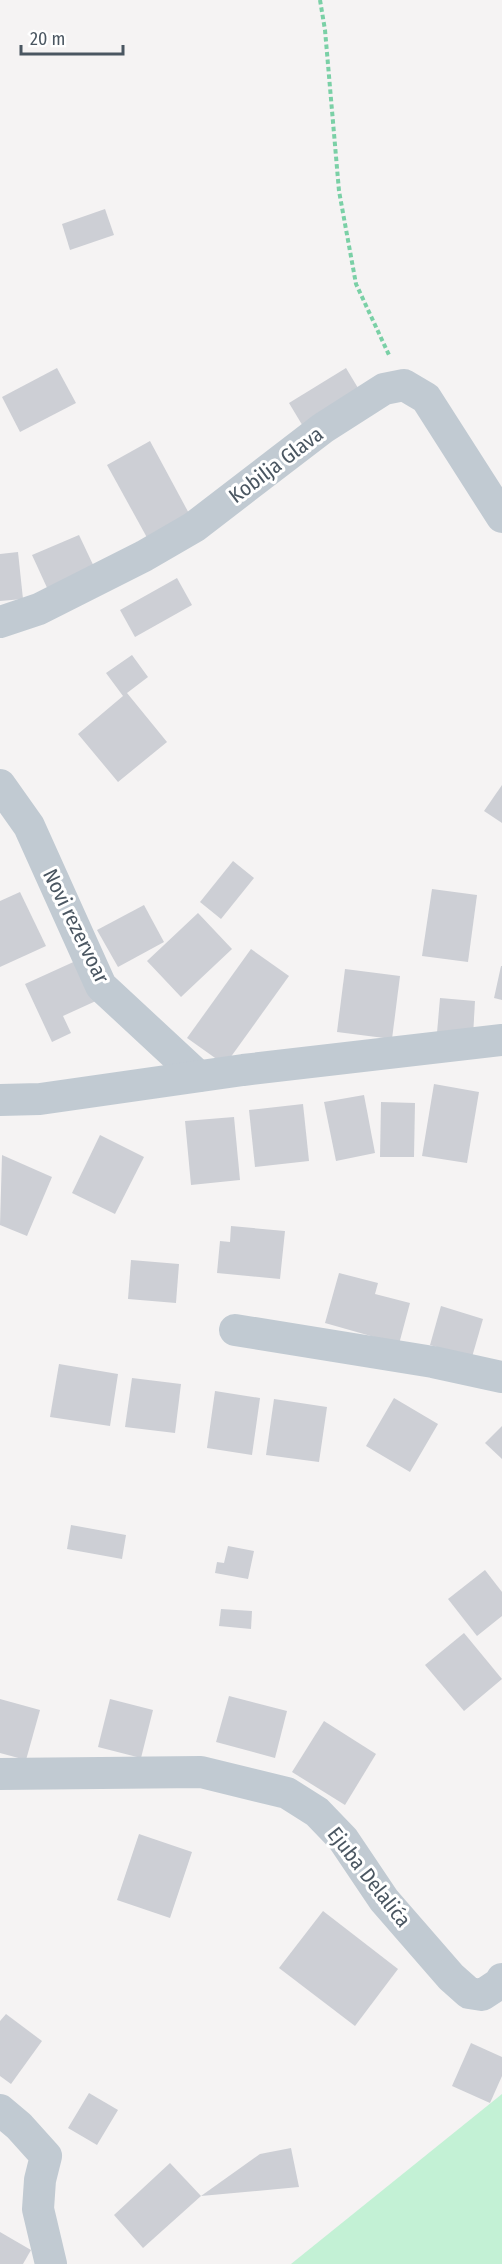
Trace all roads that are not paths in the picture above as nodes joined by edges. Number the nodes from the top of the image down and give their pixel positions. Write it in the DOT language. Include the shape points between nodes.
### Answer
graph roads {
  1 [pos="502,517"];
  2 [pos="0,622"];
  3 [pos="0,785"];
  4 [pos="502,1040"];
  5 [pos="198,1076"];
  6 [pos="0,1100"];
  7 [pos="235,1330"];
  8 [pos="502,1377"];
  9 [pos="0,1774"];
  10 [pos="502,1978"];
  11 [pos="0,2110"];
  12 [pos="51,2264"];
  1 -- 2 [label="street, Kobilja Glava" via="426,398 404,385 384,389 324,428 194,527 39,609"];
  3 -- 5 [label="street, Novi rezervoar" via="29,826 101,986"];
  4 -- 5 [label="street"];
  5 -- 6 [label="street" via="40,1099"];
  7 -- 8 [label="street"];
  9 -- 10 [label="street, Ejuba Delalića" via="201,1772 287,1793 317,1812 343,1839 384,1899 469,1993 482,1995"];
  11 -- 12 [label="street" via="46,2156 38,2209"];
}
